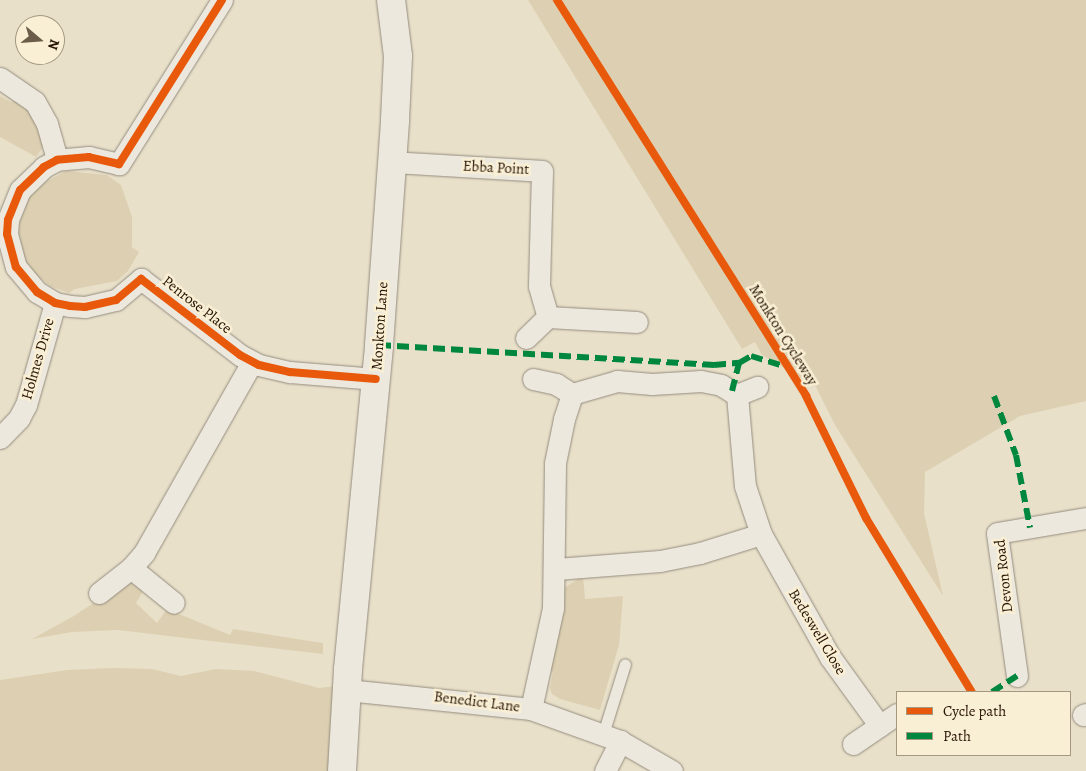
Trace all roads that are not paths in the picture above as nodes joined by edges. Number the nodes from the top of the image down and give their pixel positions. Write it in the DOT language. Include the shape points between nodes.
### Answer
graph roads {
  1 [pos="222,0"];
  2 [pos="391,0"];
  3 [pos="0,78"];
  4 [pos="57,160"];
  5 [pos="392,162"];
  6 [pos="55,302"];
  7 [pos="548,317"];
  8 [pos="637,322"];
  9 [pos="526,338"];
  10 [pos="252,362"];
  11 [pos="376,379"];
  12 [pos="533,379"];
  13 [pos="757,386"];
  14 [pos="572,394"];
  15 [pos="737,395"];
  16 [pos="0,438"];
  17 [pos="1086,518"];
  18 [pos="761,534"];
  19 [pos="131,568"];
  20 [pos="556,569"];
  21 [pos="98,593"];
  22 [pos="174,604"];
  23 [pos="625,664"];
  24 [pos="1017,676"];
  25 [pos="347,690"];
  26 [pos="531,709"];
  27 [pos="896,715"];
  28 [pos="880,726"];
  29 [pos="611,738"];
  30 [pos="853,744"];
  31 [pos="342,771"];
  32 [pos="605,771"];
  33 [pos="672,771"];
  1 -- 4 [label="street, Penrose Place" via="119,164 89,157"];
  2 -- 5 [label="street, Monkton Lane" via="398,56"];
  3 -- 4 [label="street" via="35,102 47,124"];
  4 -- 6 [label="street, Penrose Place" via="44,167 20,190 8,220 7,234 16,267 25,281"];
  5 -- 7 [label="street, Ebba Point" via="542,171 539,286"];
  5 -- 11 [label="street, Monkton Lane"];
  6 -- 10 [label="street, Penrose Place" via="85,306 116,300 141,279"];
  6 -- 16 [label="street, Holmes Drive" via="26,405 19,418"];
  7 -- 8 [label="street"];
  7 -- 9 [label="street"];
  10 -- 11 [label="street, Penrose Place" via="290,372"];
  10 -- 19 [label="street" via="144,553"];
  11 -- 25 [label="street, Monkton Lane"];
  12 -- 14 [label="street" via="556,384"];
  13 -- 15 [label="street"];
  14 -- 15 [label="street" via="617,381 652,384 701,380 721,385"];
  14 -- 20 [label="street" via="556,463"];
  15 -- 18 [label="street, Bedeswell Close" via="745,486"];
  17 -- 24 [label="street, Devon Road" via="997,533"];
  18 -- 20 [label="street" via="660,561"];
  18 -- 28 [label="street, Bedeswell Close" via="830,657"];
  19 -- 21 [label="street"];
  19 -- 22 [label="street"];
  20 -- 26 [label="street" via="549,636"];
  23 -- 29 [label="lane"];
  25 -- 26 [label="street, Benedict Lane"];
  25 -- 31 [label="street, Monkton Lane"];
  26 -- 29 [label="street, Benedict Lane"];
  27 -- 28 [label="street"];
  28 -- 30 [label="street"];
  29 -- 32 [label="street"];
  29 -- 33 [label="street, Benedict Lane"];
}
